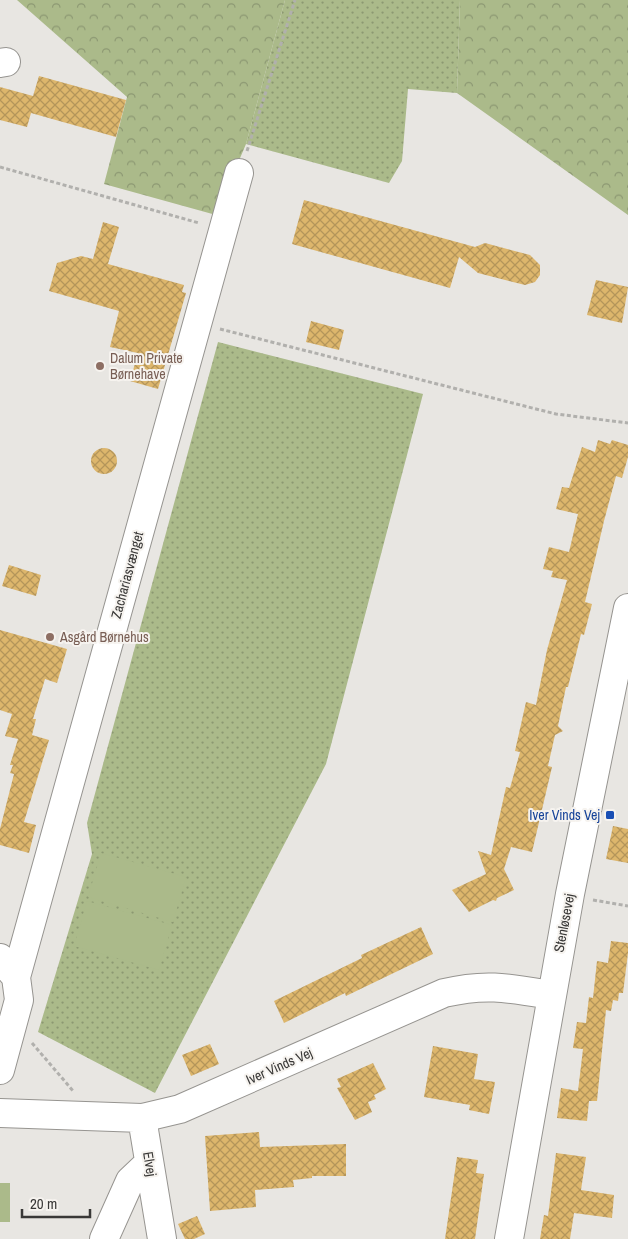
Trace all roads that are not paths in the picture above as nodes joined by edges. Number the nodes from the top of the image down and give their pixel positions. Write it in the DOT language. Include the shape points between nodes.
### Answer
graph roads {
  1 [pos="239,173"];
  2 [pos="628,608"];
  3 [pos="8,968"];
  4 [pos="551,995"];
  5 [pos="0,1070"];
  6 [pos="0,1113"];
  7 [pos="142,1118"];
  8 [pos="149,1163"];
  9 [pos="104,1239"];
  10 [pos="162,1239"];
  11 [pos="509,1239"];
  1 -- 3 [label="street, Zachariasvænget"];
  2 -- 4 [label="street, Stenløsevej"];
  3 -- 5 [label="street" via="19,1000"];
  4 -- 7 [label="street, Iver Vinds Vej" via="505,987 473,986 444,993 180,1110"];
  4 -- 11 [label="street, Stenløsevej"];
  6 -- 7 [label="street, Iver Vinds Vej"];
  7 -- 8 [label="street, Elvej"];
  8 -- 9 [label="street" via="130,1181"];
  8 -- 10 [label="street, Elvej"];
}
